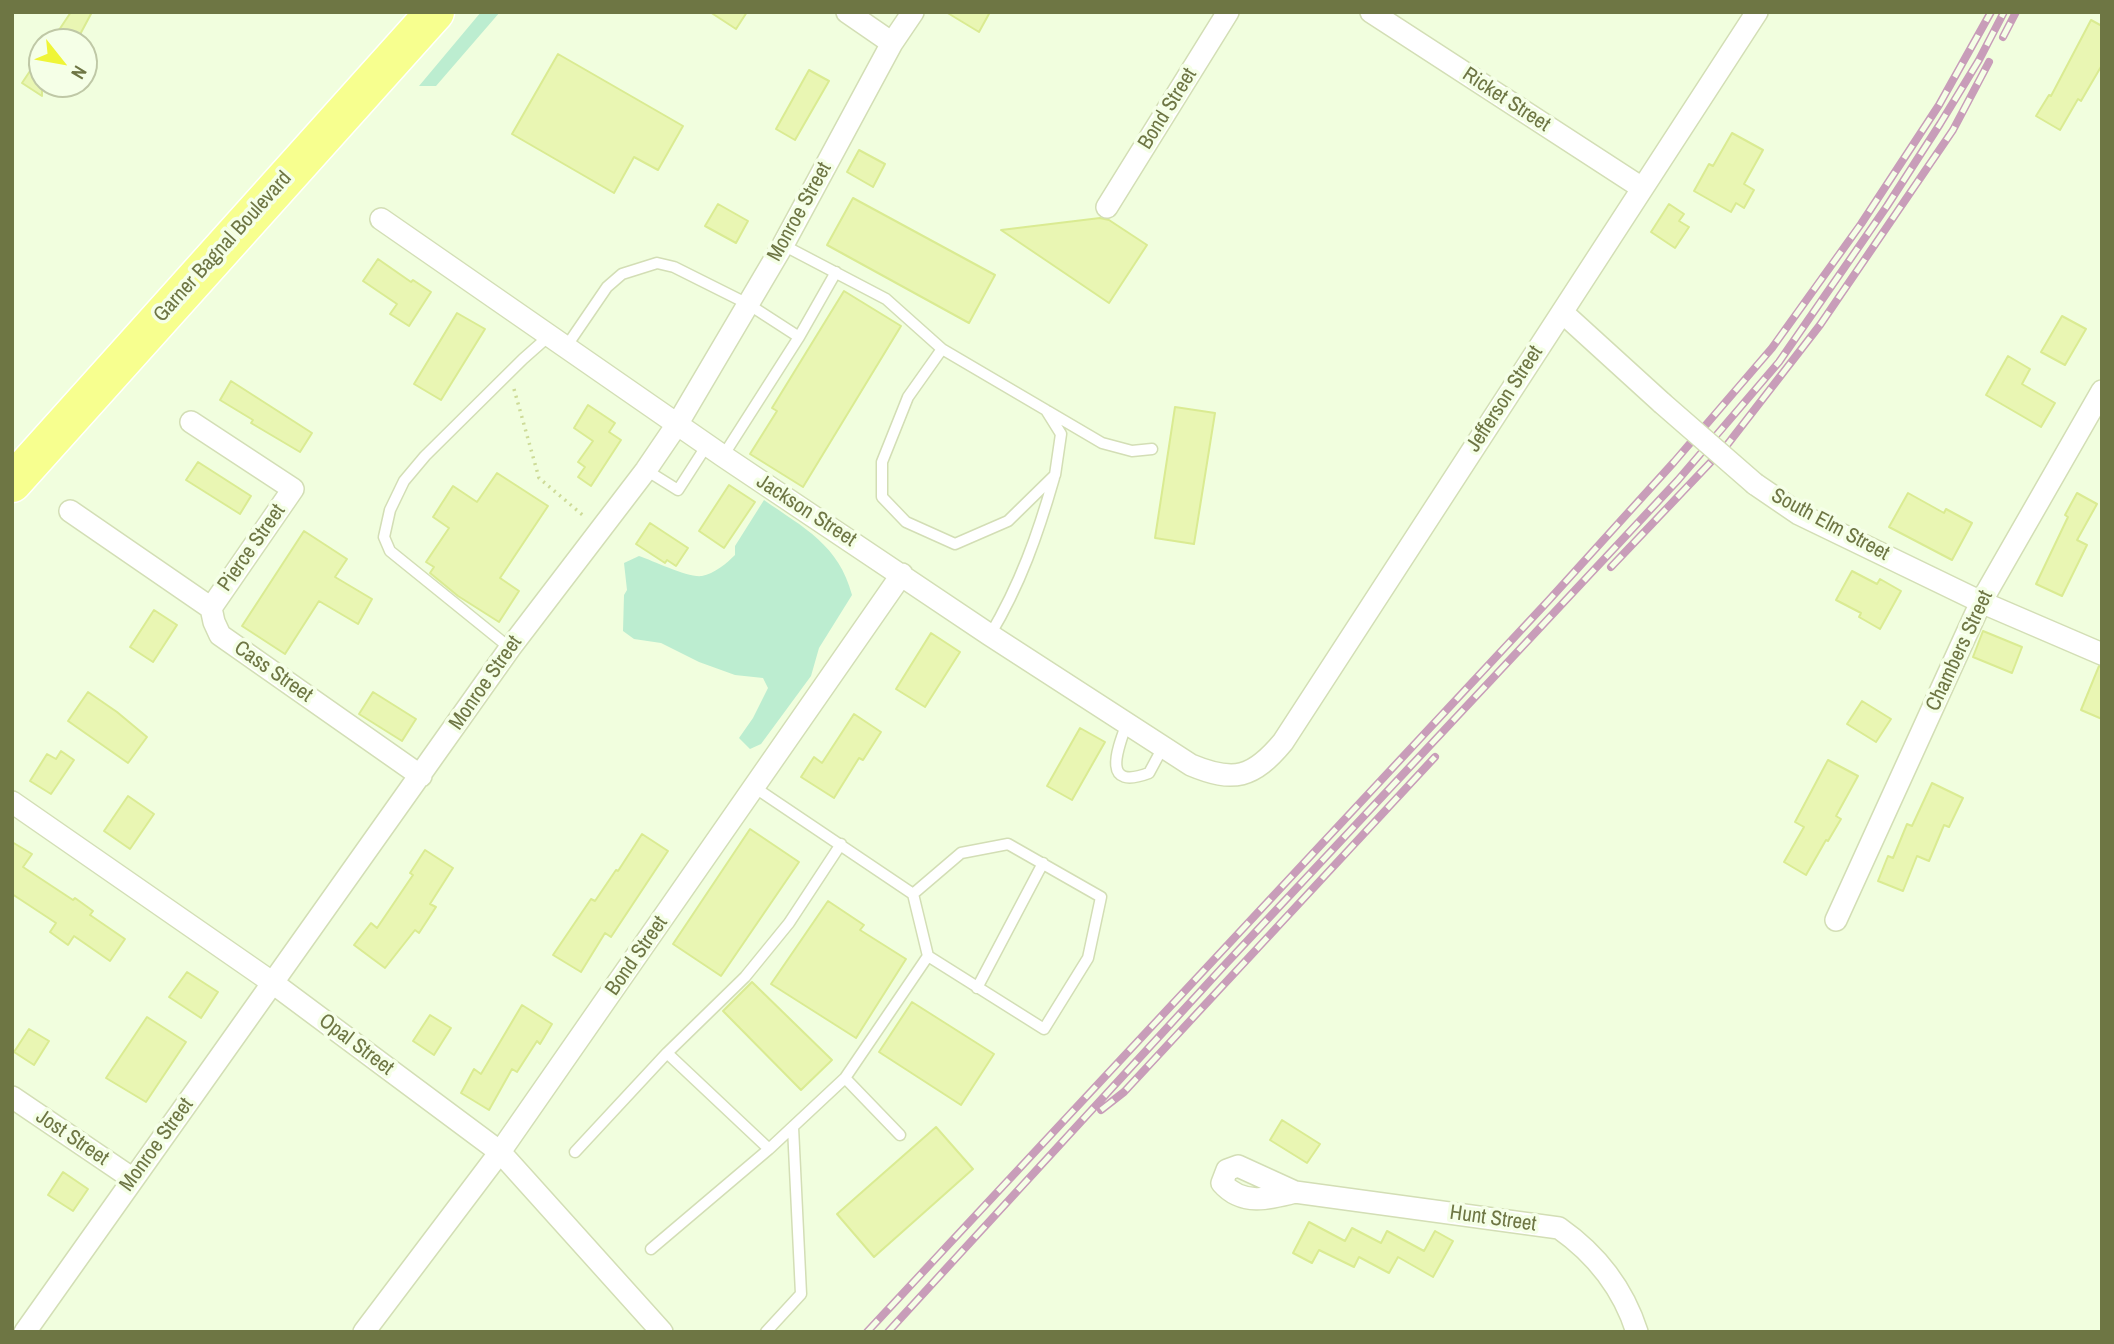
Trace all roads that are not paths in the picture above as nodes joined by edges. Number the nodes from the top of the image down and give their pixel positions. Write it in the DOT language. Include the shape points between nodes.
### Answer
graph roads {
  1 [pos="435,12"];
  2 [pos="847,12"];
  3 [pos="913,12"];
  4 [pos="1228,12"];
  5 [pos="1371,12"];
  6 [pos="1757,12"];
  7 [pos="892,43"];
  8 [pos="1642,188"];
  9 [pos="1107,206"];
  10 [pos="381,219"];
  11 [pos="783,245"];
  12 [pos="836,272"];
  13 [pos="748,304"];
  14 [pos="1562,312"];
  15 [pos="799,337"];
  16 [pos="558,342"];
  17 [pos="942,348"];
  18 [pos="2102,391"];
  19 [pos="1046,410"];
  20 [pos="191,422"];
  21 [pos="678,423"];
  22 [pos="1152,449"];
  23 [pos="715,451"];
  24 [pos="646,470"];
  25 [pos="1055,475"];
  26 [pos="12,482"];
  27 [pos="69,511"];
  28 [pos="902,574"];
  29 [pos="1981,602"];
  30 [pos="211,608"];
  31 [pos="990,635"];
  32 [pos="510,648"];
  33 [pos="2102,654"];
  34 [pos="1126,723"];
  35 [pos="1163,747"];
  36 [pos="1242,774"];
  37 [pos="421,776"];
  38 [pos="754,787"];
  39 [pos="12,802"];
  40 [pos="841,844"];
  41 [pos="1043,863"];
  42 [pos="913,894"];
  43 [pos="1836,920"];
  44 [pos="928,956"];
  45 [pos="273,983"];
  46 [pos="977,988"];
  47 [pos="667,1053"];
  48 [pos="845,1078"];
  49 [pos="12,1097"];
  50 [pos="793,1127"];
  51 [pos="900,1135"];
  52 [pos="769,1149"];
  53 [pos="500,1152"];
  54 [pos="575,1152"];
  55 [pos="132,1179"];
  56 [pos="1295,1192"];
  57 [pos="651,1249"];
  58 [pos="25,1332"];
  59 [pos="364,1332"];
  60 [pos="663,1332"];
  61 [pos="766,1332"];
  62 [pos="1637,1332"];
  1 -- 26 [label="highway, Garner Bagnal Boulevard"];
  2 -- 7 [label="street" via="872,24"];
  3 -- 7 [label="street, Monroe Street"];
  4 -- 9 [label="street, Bond Street"];
  5 -- 8 [label="street, Ricket Street"];
  6 -- 8 [label="street, Jefferson Street"];
  7 -- 11 [label="street, Monroe Street"];
  8 -- 14 [label="street, Jefferson Street"];
  10 -- 16 [label="street, Jackson Street"];
  11 -- 12 [label="lane"];
  11 -- 13 [label="street, Monroe Street"];
  12 -- 15 [label="lane"];
  12 -- 17 [label="lane" via="886,299"];
  13 -- 15 [label="lane"];
  13 -- 16 [label="lane" via="657,263 622,274"];
  13 -- 21 [label="street, Monroe Street"];
  14 -- 29 [label="street, South Elm Street, bridge" via="1755,484 1799,514"];
  14 -- 36 [label="street, Jefferson Street" via="1283,742 1266,762"];
  15 -- 23 [label="lane"];
  16 -- 21 [label="street, Jackson Street"];
  16 -- 32 [label="lane" via="511,371 425,456 404,481 384,537 390,551"];
  17 -- 19 [label="lane"];
  17 -- 25 [label="lane" via="908,397 882,462 882,497 906,522 955,544 1008,521"];
  18 -- 29 [label="street, Chambers Street"];
  19 -- 22 [label="lane" via="1102,443 1132,451"];
  19 -- 25 [label="lane" via="1061,434"];
  20 -- 30 [label="street, Pierce Street" via="293,489"];
  21 -- 23 [label="street, Jackson Street"];
  21 -- 24 [label="street, Monroe Street"];
  23 -- 24 [label="lane" via="678,490"];
  23 -- 28 [label="street, Jackson Street"];
  24 -- 32 [label="street, Monroe Street"];
  25 -- 31 [label="lane" via="1026,566"];
  27 -- 30 [label="street"];
  28 -- 31 [label="street, Jackson Street"];
  28 -- 38 [label="street, Bond Street"];
  29 -- 33 [label="street, South Elm Street"];
  29 -- 43 [label="street, Chambers Street"];
  30 -- 37 [label="street, Cass Street" via="220,635"];
  31 -- 34 [label="street, Jackson Street"];
  32 -- 37 [label="street, Monroe Street"];
  34 -- 35 [label="street, Jackson Street"];
  34 -- 35 [label="lane" via="1115,760 1120,775 1134,779 1149,773"];
  35 -- 36 [label="street, Jackson Street" via="1215,775"];
  37 -- 45 [label="street, Monroe Street"];
  38 -- 40 [label="lane"];
  38 -- 53 [label="street, Bond Street"];
  39 -- 45 [label="street, Opal Street"];
  40 -- 42 [label="lane"];
  40 -- 47 [label="lane" via="789,923 745,977"];
  41 -- 42 [label="lane" via="1008,844 961,853"];
  41 -- 46 [label="lane"];
  41 -- 46 [label="lane" via="1101,897 1088,958 1044,1029"];
  42 -- 44 [label="lane"];
  44 -- 46 [label="lane"];
  44 -- 48 [label="lane"];
  45 -- 53 [label="street, Opal Street"];
  45 -- 55 [label="street, Monroe Street"];
  47 -- 52 [label="lane"];
  47 -- 54 [label="lane"];
  48 -- 50 [label="lane"];
  48 -- 51 [label="lane"];
  49 -- 55 [label="street, Jost Street"];
  50 -- 52 [label="lane"];
  50 -- 61 [label="lane" via="801,1294"];
  52 -- 57 [label="lane"];
  53 -- 59 [label="street, Bond Street"];
  53 -- 60 [label="street, Opal Street"];
  55 -- 58 [label="street, Monroe Street"];
  56 -- 62 [label="street, Hunt Street" via="1559,1228 1600,1264 1630,1311"];
}
